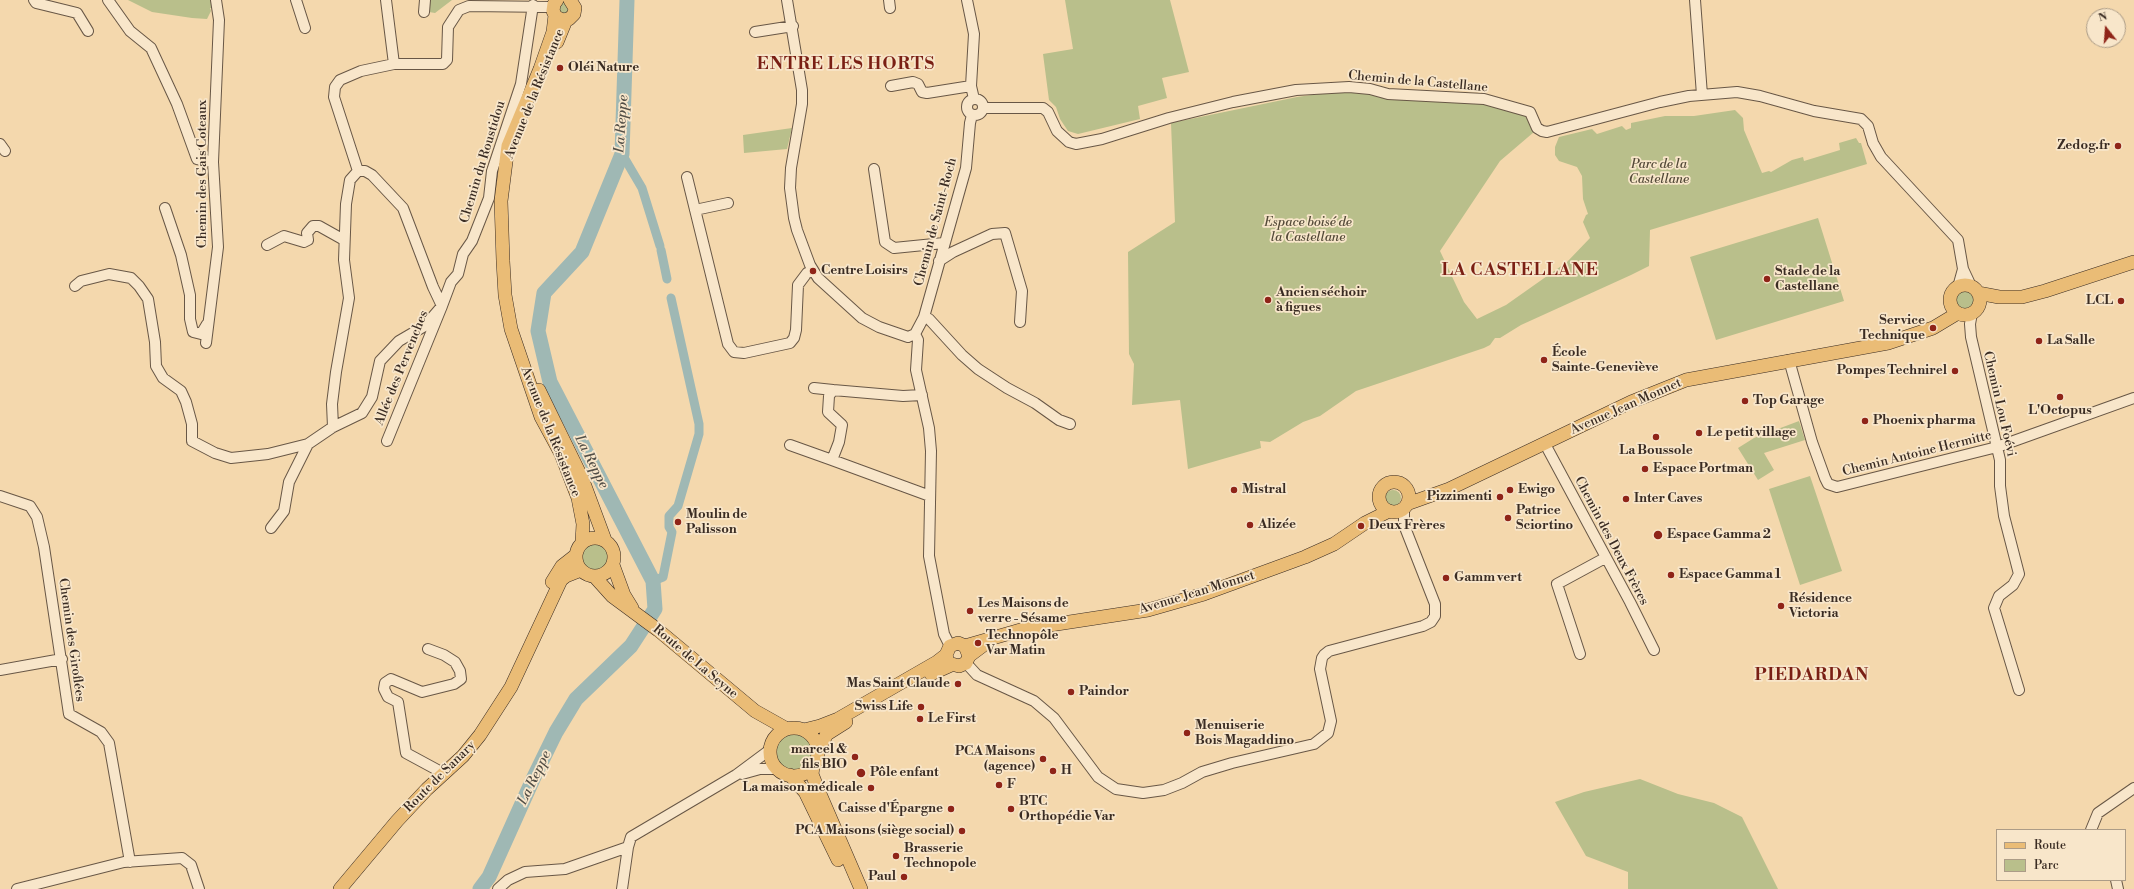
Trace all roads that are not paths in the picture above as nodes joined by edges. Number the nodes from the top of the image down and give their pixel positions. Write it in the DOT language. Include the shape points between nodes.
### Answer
graph roads {
  1 [pos="34,0"];
  2 [pos="108,0"];
  3 [pos="216,0"];
  4 [pos="296,0"];
  5 [pos="386,0"];
  6 [pos="425,0"];
  7 [pos="787,0"];
  8 [pos="967,0"];
  9 [pos="1695,0"];
  10 [pos="572,1"];
  11 [pos="496,3"];
  12 [pos="533,5"];
  13 [pos="558,10"];
  14 [pos="424,12"];
  15 [pos="793,26"];
  16 [pos="305,28"];
  17 [pos="88,31"];
  18 [pos="755,32"];
  19 [pos="394,64"];
  20 [pos="891,86"];
  21 [pos="971,86"];
  22 [pos="1702,95"];
  23 [pos="974,99"];
  24 [pos="983,108"];
  25 [pos="972,115"];
  26 [pos="213,162"];
  27 [pos="874,169"];
  28 [pos="358,170"];
  29 [pos="687,177"];
  30 [pos="728,203"];
  31 [pos="165,208"];
  32 [pos="695,210"];
  33 [pos="344,240"];
  34 [pos="944,243"];
  35 [pos="267,245"];
  36 [pos="939,262"];
  37 [pos="2133,265"];
  38 [pos="813,271"];
  39 [pos="75,286"];
  40 [pos="1969,288"];
  41 [pos="1999,297"];
  42 [pos="442,306"];
  43 [pos="1965,313"];
  44 [pos="924,317"];
  45 [pos="1020,322"];
  46 [pos="207,324"];
  47 [pos="913,340"];
  48 [pos="206,343"];
  49 [pos="516,345"];
  50 [pos="1789,360"];
  51 [pos="814,388"];
  52 [pos="833,390"];
  53 [pos="922,395"];
  54 [pos="2134,398"];
  55 [pos="1070,424"];
  56 [pos="333,428"];
  57 [pos="387,441"];
  58 [pos="308,444"];
  59 [pos="790,444"];
  60 [pos="1545,444"];
  61 [pos="1997,447"];
  62 [pos="832,460"];
  63 [pos="1407,490"];
  64 [pos="1437,494"];
  65 [pos="0,496"];
  66 [pos="930,496"];
  67 [pos="1379,498"];
  68 [pos="1405,506"];
  69 [pos="1390,512"];
  70 [pos="1365,523"];
  71 [pos="1404,525"];
  72 [pos="271,528"];
  73 [pos="605,540"];
  74 [pos="582,542"];
  75 [pos="576,555"];
  76 [pos="1605,558"];
  77 [pos="613,565"];
  78 [pos="581,570"];
  79 [pos="594,576"];
  80 [pos="635,613"];
  81 [pos="428,649"];
  82 [pos="1654,650"];
  83 [pos="1580,654"];
  84 [pos="525,655"];
  85 [pos="949,655"];
  86 [pos="966,655"];
  87 [pos="62,659"];
  88 [pos="0,670"];
  89 [pos="2018,690"];
  90 [pos="755,711"];
  91 [pos="787,729"];
  92 [pos="804,730"];
  93 [pos="772,745"];
  94 [pos="818,750"];
  95 [pos="813,767"];
  96 [pos="777,769"];
  97 [pos="443,773"];
  98 [pos="736,775"];
  99 [pos="790,775"];
  100 [pos="2134,788"];
  101 [pos="2091,829"];
  102 [pos="628,844"];
  103 [pos="130,862"];
  104 [pos="17,889"];
  105 [pos="199,889"];
  106 [pos="340,889"];
  107 [pos="498,889"];
  108 [pos="622,889"];
  109 [pos="852,889"];
  110 [pos="861,889"];
  1 -- 17 [label="street" via="36,3 77,13"];
  2 -- 26 [label="street" via="130,31 150,48 177,104 197,159"];
  3 -- 26 [label="street, Chemin des Gais Coteaux" via="219,20"];
  4 -- 16 [label="street"];
  5 -- 19 [label="street"];
  6 -- 14 [label="street"];
  7 -- 15 [label="street"];
  8 -- 21 [label="street" via="974,34"];
  9 -- 22 [label="street"];
  10 -- 13 [label="main road, Avenue de la Résistance" via="574,14"];
  11 -- 12 [label="street"];
  11 -- 19 [label="street" via="469,6 459,10 448,27 447,60 443,64"];
  12 -- 13 [label="street"];
  12 -- 42 [label="street, Chemin du Roustidou" via="521,84 492,171 489,198"];
  13 -- 49 [label="main road, Avenue de la Résistance" via="540,87 504,169 501,226 505,295"];
  15 -- 18 [label="street"];
  15 -- 38 [label="street" via="802,104 790,188 794,218"];
  19 -- 28 [label="street" via="361,71 340,80 335,87 334,97"];
  20 -- 21 [label="street" via="913,82 918,84 922,92 927,93"];
  21 -- 23 [label="street"];
  22 -- 24 [label="street, Chemin de la Castellane" via="1660,102 1547,132 1538,128 1530,112 1484,99 1388,94 1349,87 1296,90 1233,102 1076,144 1069,142 1057,131 1048,112 1043,108"];
  22 -- 40 [label="street, Chemin de la Castellane" via="1737,92 1814,111 1861,119 1868,126 1881,157 1958,240"];
  23 -- 24 [label="street" via="982,103"];
  23 -- 25 [label="street" via="967,108"];
  24 -- 25 [label="street" via="979,114"];
  25 -- 34 [label="street, Chemin de Saint-Roch" via="966,168"];
  26 -- 46 [label="street, Chemin des Gais Coteaux" via="218,247"];
  27 -- 34 [label="street" via="885,242 894,248"];
  28 -- 33 [label="street" via="350,180"];
  28 -- 42 [label="street" via="372,175 403,208"];
  29 -- 32 [label="street"];
  30 -- 32 [label="street"];
  31 -- 46 [label="street, Chemin des Gais Coteaux" via="190,295 193,332 201,334"];
  32 -- 38 [label="street" via="728,344 734,352 744,353 790,343 796,330 798,285 807,273"];
  33 -- 35 [label="street" via="319,226 313,226 308,233 308,240 304,242 284,236"];
  33 -- 56 [label="street" via="349,298 332,404"];
  34 -- 36 [label="street, Chemin de Saint-Roch"];
  36 -- 44 [label="street, Chemin de Saint-Roch"];
  36 -- 45 [label="street" via="953,252 992,234 1005,233 1022,291"];
  37 -- 41 [label="main road" via="2045,291 2013,298"];
  38 -- 47 [label="street" via="862,318"];
  39 -- 58 [label="street, Chemin du Roustidou" via="81,281 109,274 131,278 139,286 148,299 156,366 163,378 181,391 192,424 192,441 231,458 268,454"];
  40 -- 41 [label="main road"];
  40 -- 43 [label="main road" via="1980,300"];
  40 -- 43 [label="main road, Avenue Jean Monnet" via="1952,292"];
  41 -- 43 [label="main road"];
  42 -- 56 [label="street, Chemin du Roustidou" via="423,327 399,341 380,361 372,397 362,413"];
  42 -- 57 [label="street, Allée des Pervenches"];
  43 -- 50 [label="main road, Avenue Jean Monnet" via="1921,334 1888,343"];
  43 -- 61 [label="street, Chemin Lou Foévi"];
  44 -- 47 [label="street, Chemin de Saint-Roch"];
  44 -- 55 [label="street" via="929,319 978,369 1059,420"];
  46 -- 48 [label="street, Chemin des Gais Coteaux"];
  47 -- 53 [label="street, Chemin de Saint-Roch"];
  49 -- 73 [label="main road, Avenue de la Résistance" via="582,478"];
  49 -- 74 [label="main road, Avenue de la Résistance" via="541,417 562,454 577,493 583,524"];
  50 -- 60 [label="main road, Avenue Jean Monnet" via="1686,380 1631,402"];
  50 -- 61 [label="street, Chemin Antoine Hermitte" via="1812,442 1828,484 1837,487"];
  51 -- 52 [label="street"];
  52 -- 53 [label="street" via="903,396"];
  52 -- 62 [label="street" via="829,396 828,412 842,425"];
  53 -- 66 [label="street, Chemin de Saint-Roch" via="930,443"];
  54 -- 61 [label="street, Chemin Antoine Hermitte"];
  56 -- 58 [label="street, Chemin du Roustidou"];
  58 -- 72 [label="street" via="289,482 284,511"];
  59 -- 62 [label="street"];
  60 -- 64 [label="main road, Avenue Jean Monnet"];
  60 -- 76 [label="street, Chemin des Deux Frères"];
  61 -- 89 [label="street, Chemin Lou Foévi" via="2004,516 2019,574 2013,585 1999,596 1994,608"];
  62 -- 66 [label="street"];
  63 -- 64 [label="main road"];
  63 -- 67 [label="main road" via="1400,484 1390,483 1382,488"];
  63 -- 68 [label="main road" via="1408,500"];
  64 -- 68 [label="main road, Avenue Jean Monnet"];
  65 -- 87 [label="street, Chemin des Giroflées" via="30,506 37,518"];
  66 -- 85 [label="street, Chemin de Saint-Roch" via="929,556"];
  67 -- 69 [label="main road" via="1382,506"];
  67 -- 70 [label="main road, Avenue Jean Monnet"];
  68 -- 69 [label="main road" via="1400,511"];
  68 -- 71 [label="street"];
  69 -- 70 [label="main road, Avenue Jean Monnet"];
  69 -- 71 [label="street"];
  70 -- 86 [label="main road, Avenue Jean Monnet" via="1334,544 1250,578 1148,610 1024,629 995,638"];
  71 -- 86 [label="street" via="1435,604 1435,616 1431,622 1329,650 1322,658 1320,669 1331,721 1328,733 1317,743 1232,762 1202,772 1164,790 1143,793 1116,788 1098,777 1054,718 1034,701 977,674"];
  73 -- 74 [label="main road" via="593,537"];
  73 -- 77 [label="main road" via="613,548"];
  74 -- 75 [label="main road"];
  75 -- 78 [label="main road"];
  75 -- 84 [label="main road, Route de Sanary" via="562,566 545,595"];
  76 -- 82 [label="street, Chemin des Deux Frères"];
  76 -- 83 [label="street" via="1556,584"];
  77 -- 79 [label="main road" via="605,574"];
  77 -- 80 [label="main road, Route de La Seyne" via="624,595"];
  78 -- 79 [label="main road"];
  78 -- 84 [label="main road, Route de Sanary" via="561,580"];
  79 -- 80 [label="main road, Route de La Seyne" via="612,596"];
  80 -- 90 [label="main road, Route de La Seyne"];
  81 -- 97 [label="street" via="455,662 461,679 454,684 422,692 391,679 385,683 384,689 388,697 398,702 406,753"];
  84 -- 97 [label="main road, Route de Sanary" via="511,687 485,729 463,756"];
  85 -- 86 [label="main road, Avenue Jean Monnet" via="959,666"];
  85 -- 86 [label="main road, Avenue Jean Monnet" via="958,643"];
  85 -- 92 [label="main road, Avenue Jean Monnet" via="838,719"];
  85 -- 94 [label="main road, Avenue Jean Monnet" via="933,673 827,734"];
  87 -- 88 [label="street"];
  87 -- 103 [label="street, Chemin des Giroflées" via="69,714 102,732 109,744"];
  90 -- 91 [label="main road, Route de La Seyne"];
  90 -- 93 [label="main road, Route de La Seyne"];
  91 -- 92 [label="main road"];
  91 -- 93 [label="main road" via="777,735"];
  92 -- 94 [label="main road" via="814,738"];
  93 -- 96 [label="main road" via="773,763"];
  93 -- 98 [label="street"];
  94 -- 95 [label="main road"];
  95 -- 99 [label="main road" via="798,775"];
  95 -- 110 [label="main road" via="815,783"];
  96 -- 98 [label="street" via="760,769"];
  96 -- 99 [label="main road"];
  97 -- 106 [label="main road, Route de Sanary" via="397,821"];
  98 -- 102 [label="street" via="638,832"];
  99 -- 109 [label="main road" via="813,805"];
  100 -- 101 [label="street" via="2098,813"];
  102 -- 107 [label="street" via="565,869 525,872 508,880"];
  102 -- 108 [label="street"];
  103 -- 104 [label="street"];
  103 -- 105 [label="street" via="182,858 191,865"];
}
